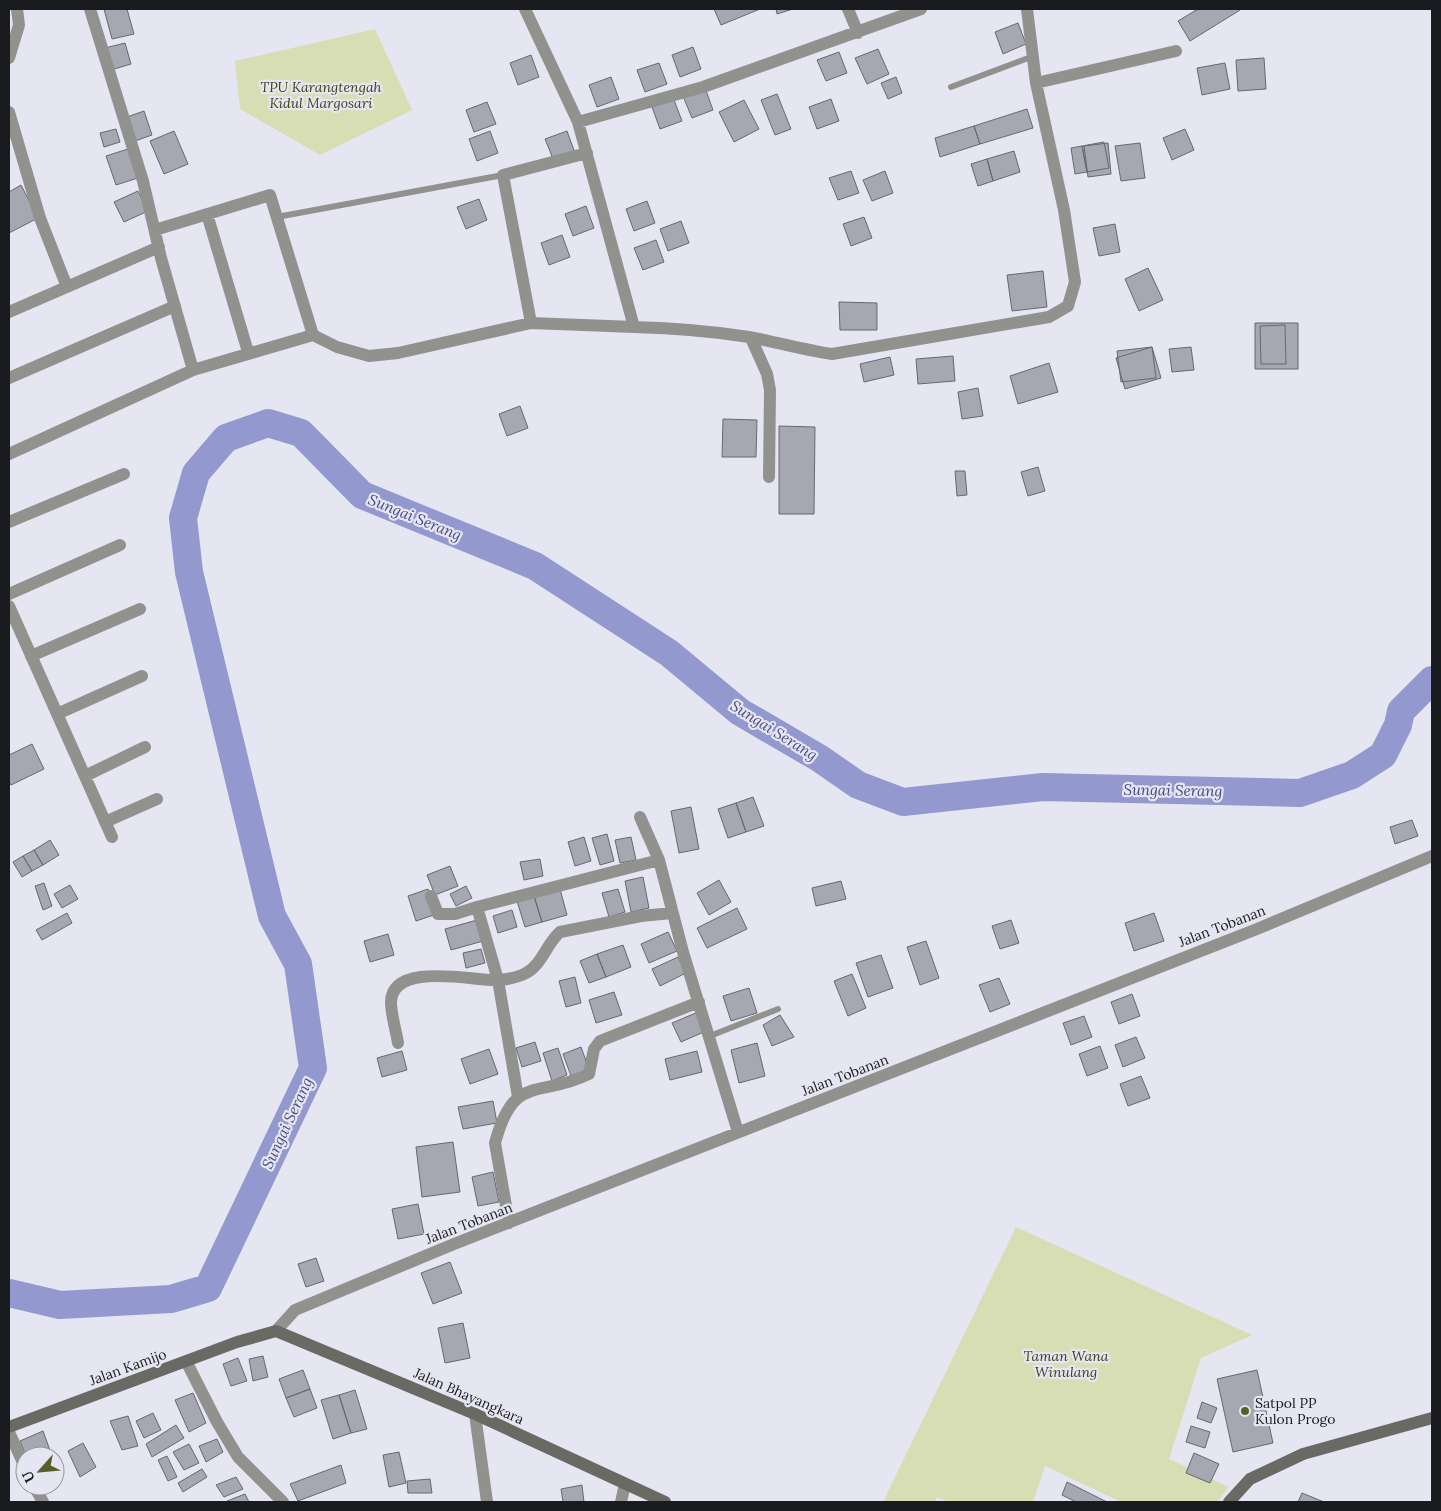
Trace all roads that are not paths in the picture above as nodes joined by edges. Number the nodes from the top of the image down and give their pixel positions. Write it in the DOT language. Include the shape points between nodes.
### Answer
graph roads {
  1 [pos="17,9"];
  2 [pos="90,9"];
  3 [pos="525,9"];
  4 [pos="848,9"];
  5 [pos="921,9"];
  6 [pos="1027,9"];
  7 [pos="858,33"];
  8 [pos="1176,51"];
  9 [pos="1032,57"];
  10 [pos="9,58"];
  11 [pos="1036,83"];
  12 [pos="951,87"];
  13 [pos="9,112"];
  14 [pos="578,122"];
  15 [pos="587,153"];
  16 [pos="503,175"];
  17 [pos="207,214"];
  18 [pos="277,217"];
  19 [pos="156,230"];
  20 [pos="159,247"];
  21 [pos="66,287"];
  22 [pos="174,306"];
  23 [pos="9,312"];
  24 [pos="531,323"];
  25 [pos="634,327"];
  26 [pos="313,335"];
  27 [pos="751,338"];
  28 [pos="248,352"];
  29 [pos="193,370"];
  30 [pos="9,378"];
  31 [pos="9,454"];
  32 [pos="124,474"];
  33 [pos="769,476"];
  34 [pos="9,522"];
  35 [pos="120,545"];
  36 [pos="9,594"];
  37 [pos="9,606"];
  38 [pos="140,609"];
  39 [pos="31,656"];
  40 [pos="142,676"];
  41 [pos="57,714"];
  42 [pos="145,747"];
  43 [pos="85,776"];
  44 [pos="157,799"];
  45 [pos="640,817"];
  46 [pos="105,822"];
  47 [pos="112,837"];
  48 [pos="1432,856"];
  49 [pos="659,860"];
  50 [pos="431,896"];
  51 [pos="477,907"];
  52 [pos="672,912"];
  53 [pos="498,980"];
  54 [pos="699,1002"];
  55 [pos="778,1010"];
  56 [pos="710,1036"];
  57 [pos="398,1043"];
  58 [pos="518,1097"];
  59 [pos="738,1132"];
  60 [pos="509,1223"];
  61 [pos="276,1331"];
  62 [pos="186,1362"];
  63 [pos="475,1414"];
  64 [pos="1432,1418"];
  65 [pos="9,1427"];
  66 [pos="9,1432"];
  67 [pos="15,1446"];
  68 [pos="625,1484"];
  69 [pos="284,1502"];
  70 [pos="487,1502"];
  71 [pos="621,1502"];
  72 [pos="666,1502"];
  73 [pos="1229,1502"];
  1 -- 10 [label="street" via="19,25"];
  2 -- 19 [label="street"];
  3 -- 14 [label="street"];
  4 -- 7 [label="street"];
  5 -- 7 [label="street"];
  6 -- 9 [label="street"];
  7 -- 14 [label="street" via="703,87"];
  8 -- 11 [label="street"];
  9 -- 11 [label="street"];
  9 -- 12 [label="lane"];
  11 -- 27 [label="street" via="1064,210 1075,282 1068,306 1049,317 832,354"];
  13 -- 21 [label="street" via="40,218"];
  14 -- 15 [label="street"];
  15 -- 16 [label="street"];
  15 -- 25 [label="street"];
  16 -- 18 [label="lane"];
  16 -- 24 [label="street"];
  17 -- 18 [label="street" via="269,195"];
  17 -- 19 [label="street"];
  17 -- 28 [label="street"];
  18 -- 26 [label="street"];
  19 -- 20 [label="street"];
  20 -- 21 [label="street"];
  20 -- 22 [label="street"];
  21 -- 23 [label="street"];
  22 -- 29 [label="street"];
  22 -- 30 [label="street"];
  24 -- 25 [label="street"];
  24 -- 26 [label="street" via="369,356 351,352"];
  25 -- 27 [label="street"];
  26 -- 28 [label="street"];
  27 -- 33 [label="street" via="767,374 770,390"];
  28 -- 29 [label="street"];
  29 -- 31 [label="street"];
  32 -- 34 [label="street"];
  35 -- 36 [label="street"];
  37 -- 39 [label="street"];
  38 -- 39 [label="street"];
  39 -- 41 [label="street"];
  40 -- 41 [label="street"];
  41 -- 43 [label="street"];
  42 -- 43 [label="street"];
  43 -- 46 [label="street"];
  44 -- 46 [label="street"];
  45 -- 49 [label="street"];
  46 -- 47 [label="street"];
  48 -- 59 [label="street, Jalan Tobanan" via="1257,929"];
  49 -- 51 [label="street"];
  49 -- 52 [label="street"];
  50 -- 51 [label="street" via="438,914 455,914"];
  51 -- 53 [label="street"];
  52 -- 53 [label="street" via="560,932 533,969"];
  52 -- 54 [label="street"];
  53 -- 57 [label="street" via="432,975 401,984 394,990 391,1001"];
  53 -- 58 [label="street"];
  54 -- 56 [label="street"];
  54 -- 58 [label="street" via="600,1041 594,1049 590,1074"];
  55 -- 56 [label="lane"];
  56 -- 59 [label="street"];
  58 -- 60 [label="street" via="507,1111 496,1143"];
  59 -- 60 [label="street, Jalan Tobanan"];
  60 -- 61 [label="street, Jalan Tobanan" via="295,1310"];
  61 -- 62 [label="main road, Jalan Kamijo"];
  61 -- 63 [label="main road, Jalan Bhayangkara"];
  62 -- 65 [label="main road, Jalan Kamijo"];
  62 -- 69 [label="street" via="238,1457"];
  63 -- 68 [label="main road, Jalan Bhayangkara"];
  63 -- 70 [label="street"];
  64 -- 73 [label="main road" via="1304,1454 1250,1479"];
  66 -- 67 [label="street"];
  68 -- 71 [label="street"];
  68 -- 72 [label="main road, Jalan Bhayangkara"];
}
